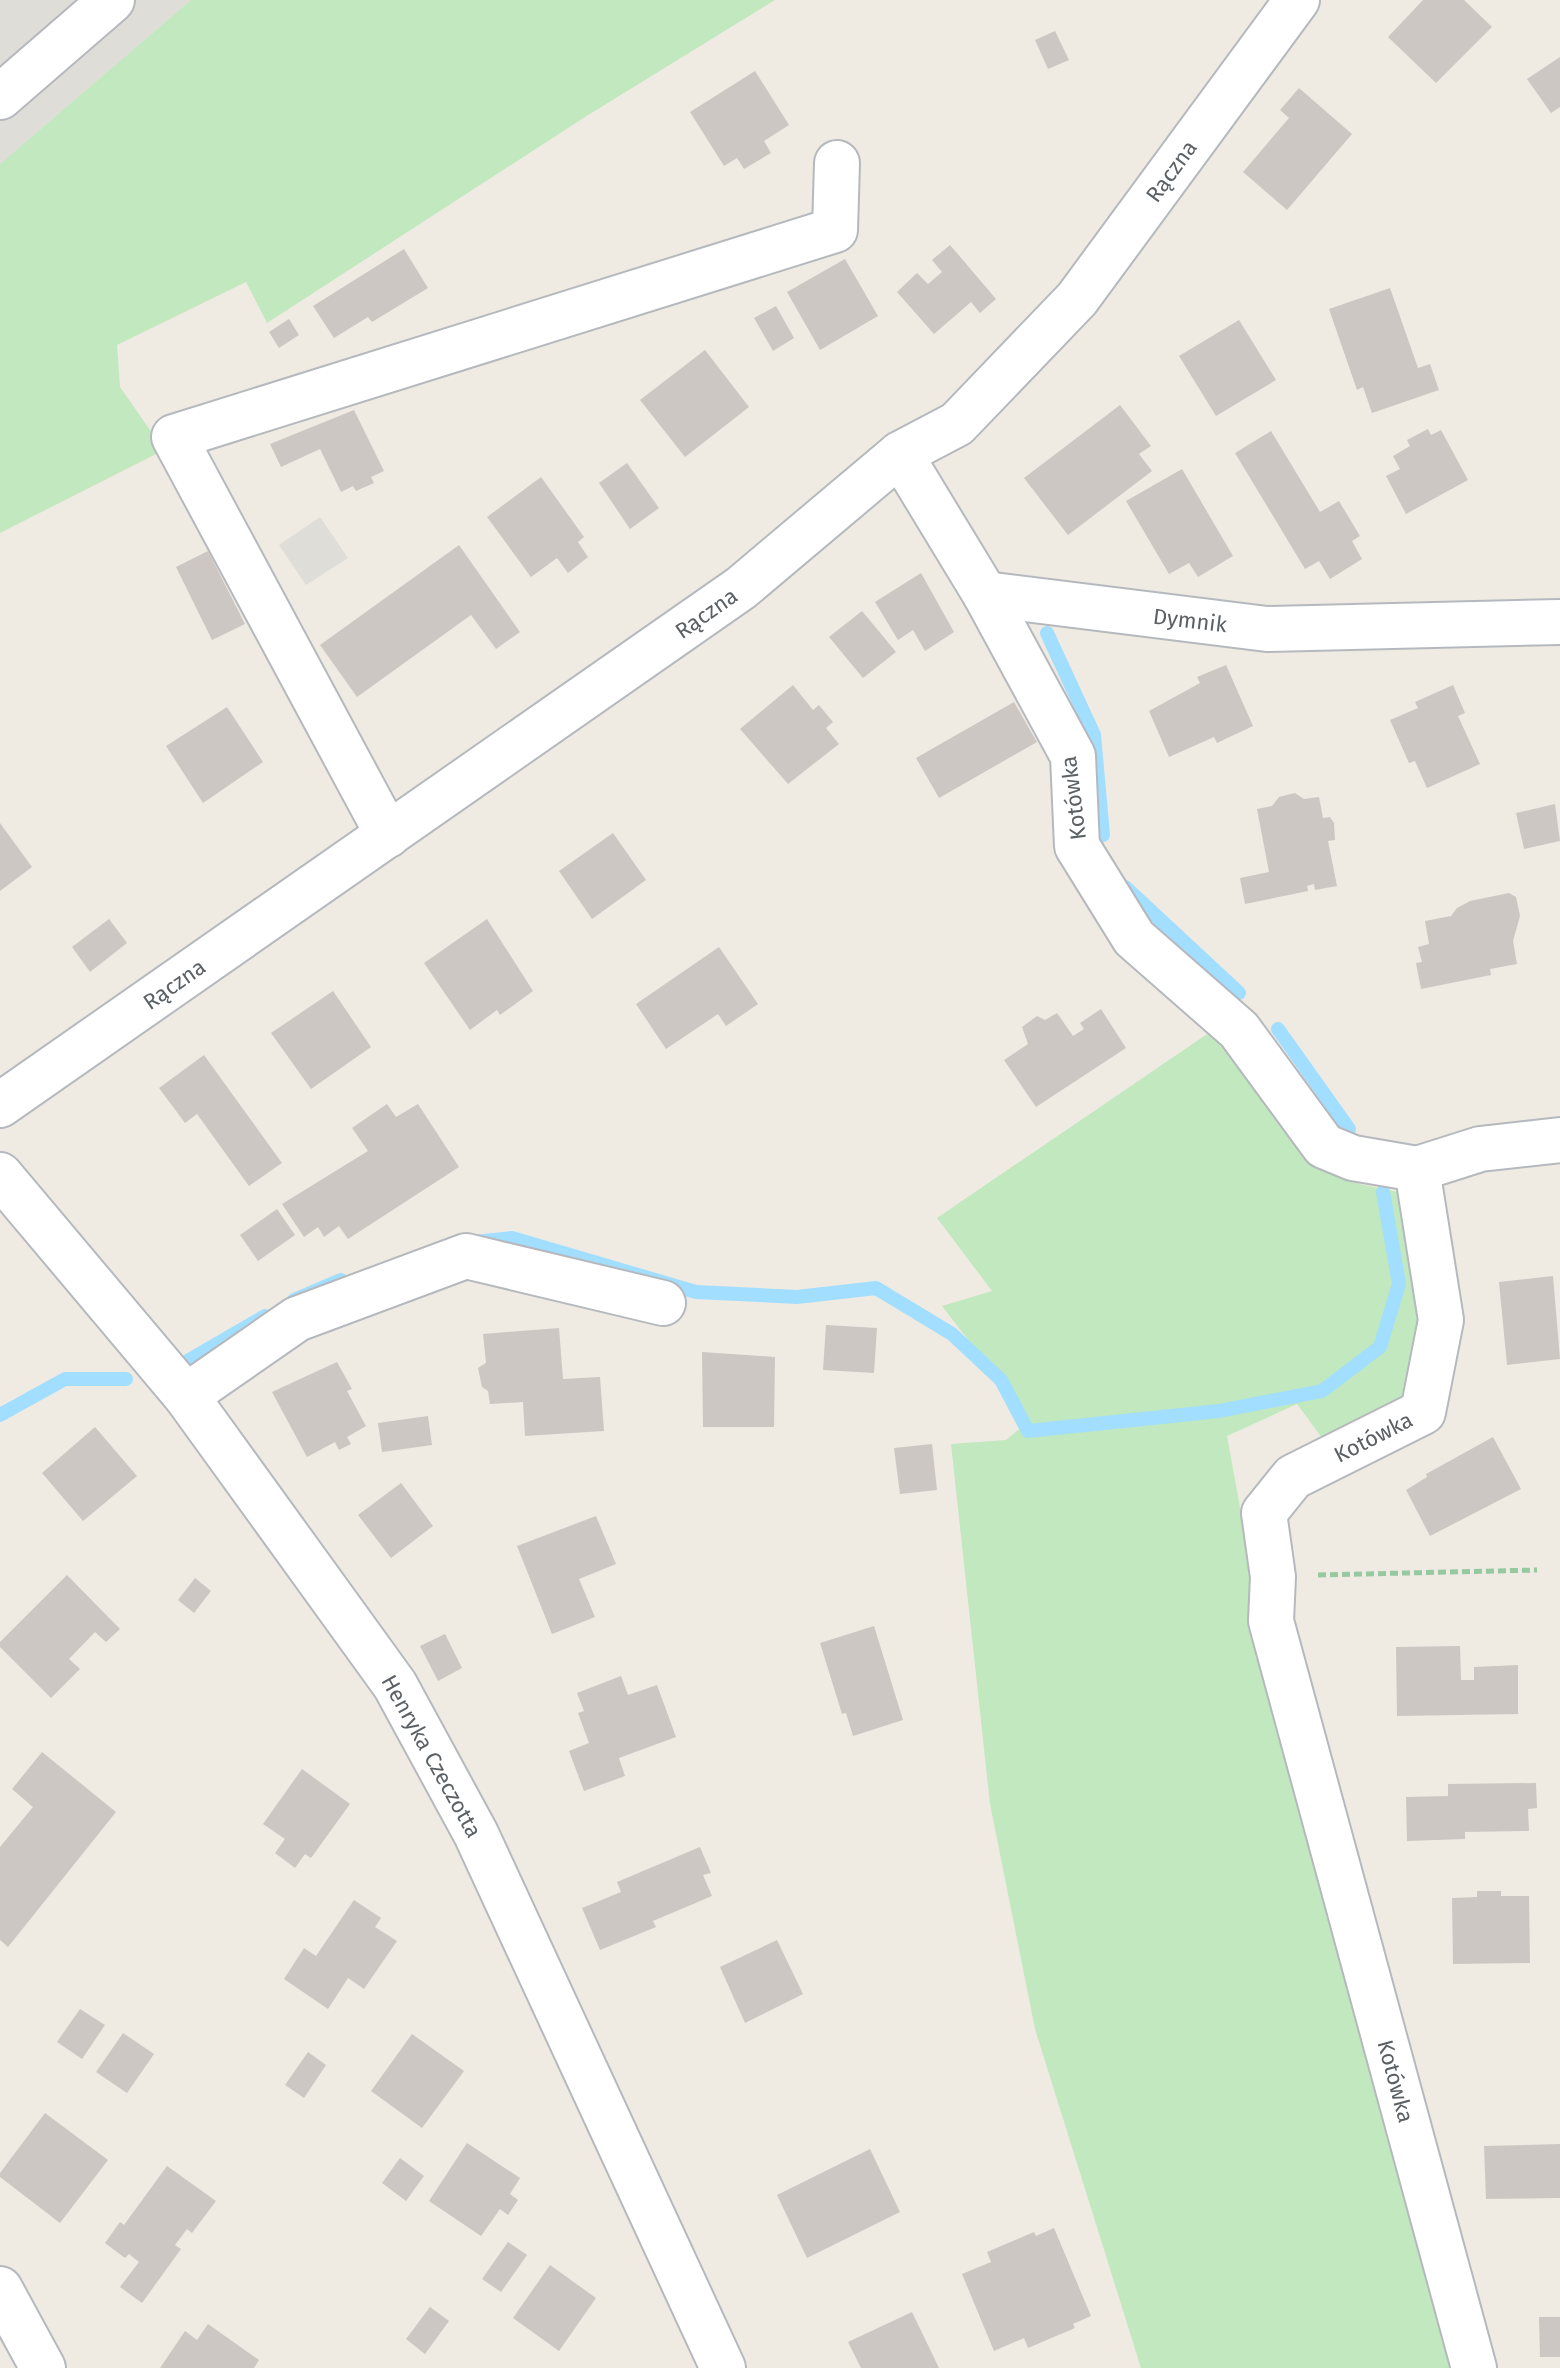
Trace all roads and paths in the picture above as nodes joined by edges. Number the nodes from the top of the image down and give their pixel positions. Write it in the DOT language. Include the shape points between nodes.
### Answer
graph roads {
  1 [pos="112,0"];
  2 [pos="1297,0"];
  3 [pos="0,97"];
  4 [pos="837,163"];
  5 [pos="900,454"];
  6 [pos="985,594"];
  7 [pos="1560,622"];
  8 [pos="388,835"];
  9 [pos="0,1105"];
  10 [pos="1560,1140"];
  11 [pos="1417,1169"];
  12 [pos="0,1175"];
  13 [pos="663,1303"];
  14 [pos="186,1396"];
  15 [pos="1537,1570"];
  16 [pos="1273,1577"];
  17 [pos="0,2289"];
  18 [pos="43,2368"];
  19 [pos="723,2368"];
  20 [pos="1474,2368"];
  1 -- 3 [label="street"];
  2 -- 5 [label="street, Rączna" via="1077,299 957,424"];
  4 -- 8 [label="street" via="835,230 174,437"];
  5 -- 6 [label="street"];
  5 -- 8 [label="street, Rączna" via="741,588"];
  6 -- 7 [label="street, Dymnik" via="1267,629"];
  6 -- 11 [label="street, Kotówka" via="1073,756 1077,846 1134,938 1239,1030 1324,1146 1353,1158"];
  8 -- 9 [label="street, Rączna"];
  10 -- 11 [label="street" via="1480,1149"];
  11 -- 16 [label="street, Kotówka" via="1441,1320 1423,1412 1293,1477 1264,1513"];
  12 -- 14 [label="street, Henryka Czeczotta"];
  13 -- 14 [label="street" via="466,1256 297,1319"];
  14 -- 19 [label="street, Henryka Czeczotta" via="395,1685 476,1834"];
  15 -- 16 [label="path"];
  16 -- 20 [label="street, Kotówka" via="1271,1621"];
  17 -- 18 [label="street"];
}
